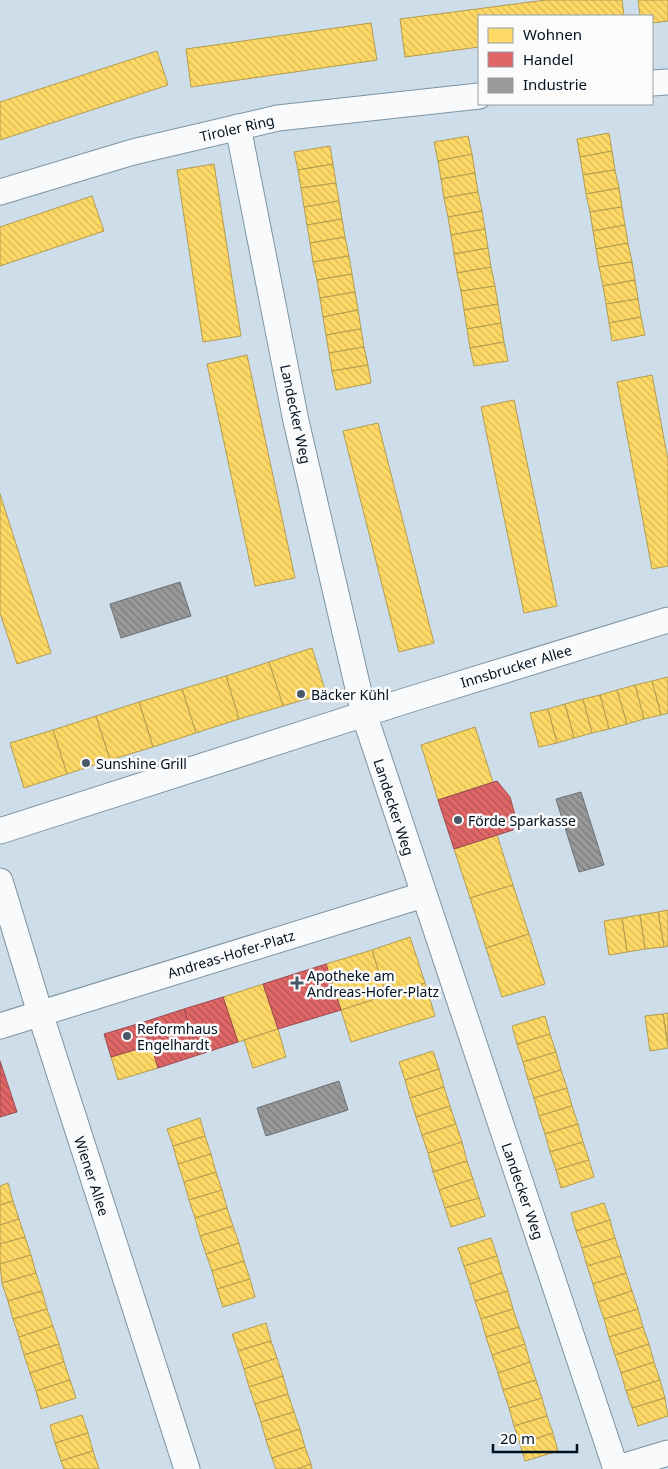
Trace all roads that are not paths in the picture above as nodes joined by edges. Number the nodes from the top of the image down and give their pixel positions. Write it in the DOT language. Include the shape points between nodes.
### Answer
graph roads {
  1 [pos="668,82"];
  2 [pos="653,83"];
  3 [pos="478,96"];
  4 [pos="238,127"];
  5 [pos="0,192"];
  6 [pos="668,620"];
  7 [pos="364,714"];
  8 [pos="0,832"];
  9 [pos="0,882"];
  10 [pos="423,895"];
  11 [pos="40,1013"];
  12 [pos="0,1026"];
  13 [pos="668,1453"];
  14 [pos="187,1469"];
  15 [pos="615,1469"];
  1 -- 2 [label="street"];
  3 -- 4 [label="street, Tiroler Ring" via="278,118"];
  4 -- 5 [label="street, Tiroler Ring" via="133,152"];
  4 -- 7 [label="street, Landecker Weg" via="296,421"];
  6 -- 7 [label="street, Innsbrucker Allee"];
  7 -- 8 [label="street"];
  7 -- 10 [label="street, Landecker Weg"];
  9 -- 11 [label="street, Wiener Allee"];
  10 -- 11 [label="street, Andreas-Hofer-Platz"];
  10 -- 15 [label="street, Landecker Weg"];
  11 -- 12 [label="street, Andreas-Hofer-Platz"];
  11 -- 14 [label="street, Wiener Allee"];
  13 -- 15 [label="street"];
}
